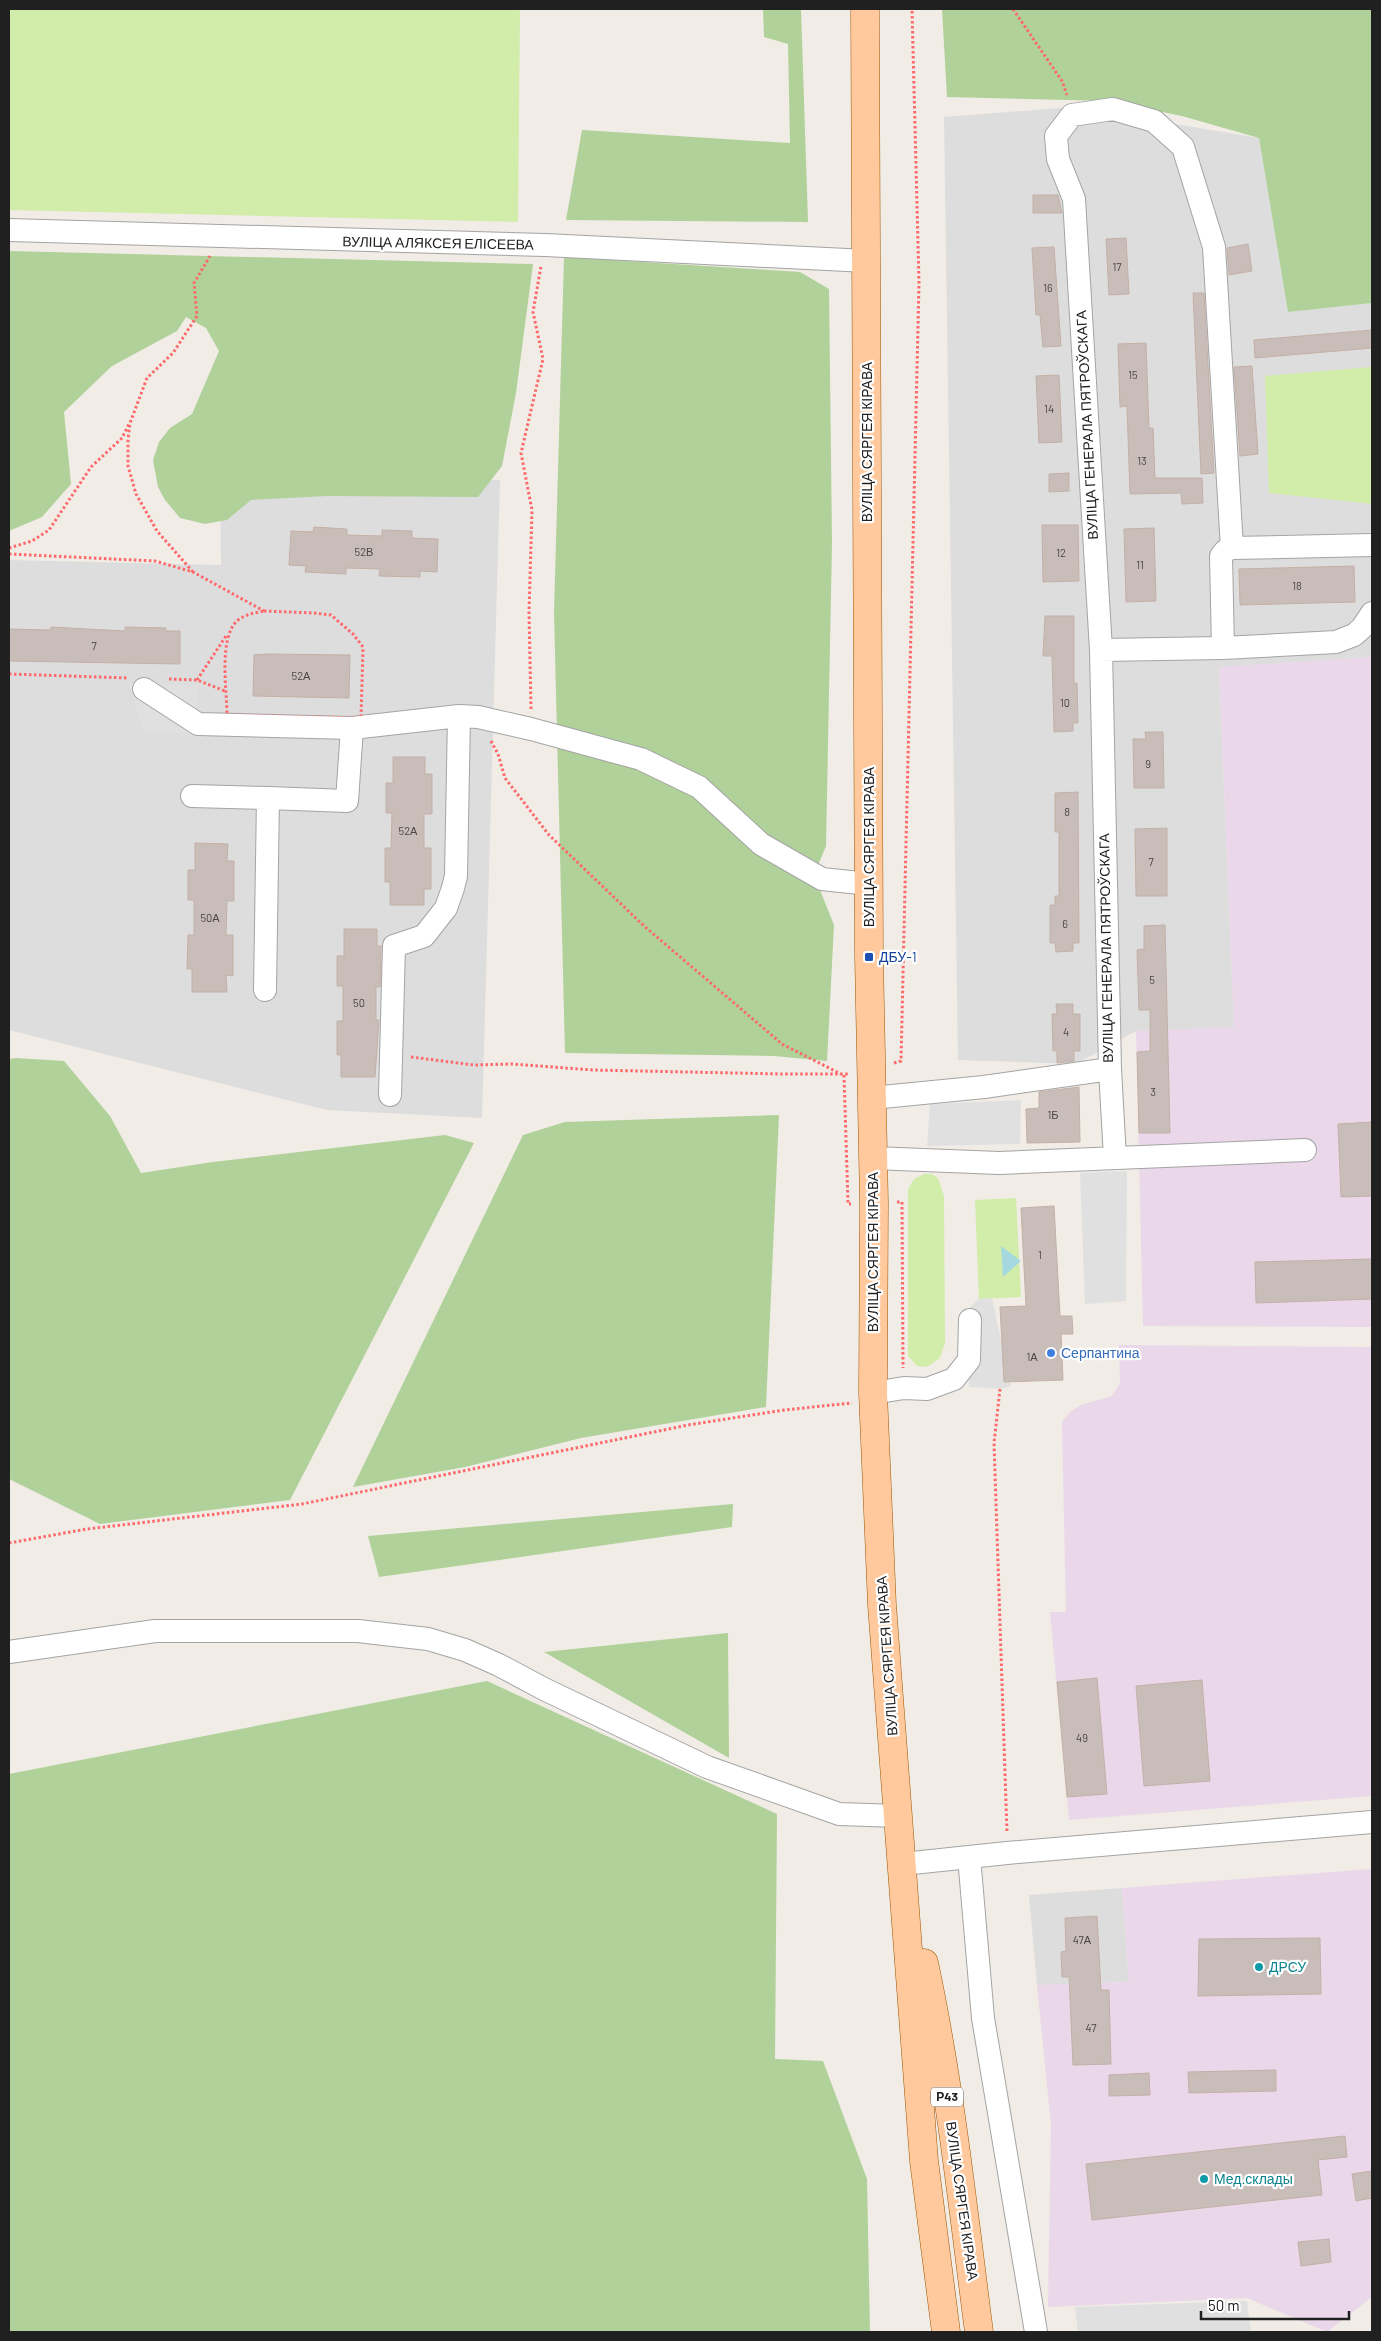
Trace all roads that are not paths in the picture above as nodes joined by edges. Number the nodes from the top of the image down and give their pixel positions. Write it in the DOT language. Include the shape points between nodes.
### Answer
graph roads {
  1 [pos="865,9"];
  2 [pos="9,230"];
  3 [pos="867,261"];
  4 [pos="1372,544"];
  5 [pos="1232,548"];
  6 [pos="1372,613"];
  7 [pos="1223,648"];
  8 [pos="1101,650"];
  9 [pos="141,684"];
  10 [pos="469,717"];
  11 [pos="356,723"];
  12 [pos="192,796"];
  13 [pos="268,798"];
  14 [pos="869,884"];
  15 [pos="265,990"];
  16 [pos="1110,1069"];
  17 [pos="390,1095"];
  18 [pos="872,1098"];
  19 [pos="1305,1150"];
  20 [pos="873,1158"];
  21 [pos="1115,1158"];
  22 [pos="970,1320"];
  23 [pos="873,1393"];
  24 [pos="9,1652"];
  25 [pos="898,1816"];
  26 [pos="1372,1822"];
  27 [pos="969,1857"];
  28 [pos="903,1864"];
  29 [pos="946,2332"];
  30 [pos="979,2332"];
  31 [pos="1036,2332"];
  1 -- 3 [label="main road, ВУЛІЦА СЯРГЕЯ КІРАВА / Р43"];
  2 -- 3 [label="street, ВУЛІЦА АЛЯКСЕЯ ЕЛІСЕЕВА" via="545,245"];
  3 -- 14 [label="main road, ВУЛІЦА СЯРГЕЯ КІРАВА / Р43"];
  4 -- 5 [label="street"];
  5 -- 7 [label="street" via="1221,556"];
  5 -- 8 [label="street, ВУЛІЦА ГЕНЕРАЛА ПЯТРОЎСКАГА" via="1214,247 1183,147 1154,121 1113,109 1072,115 1056,136 1058,159 1074,199"];
  6 -- 7 [label="street" via="1362,628 1336,642"];
  7 -- 8 [label="street"];
  8 -- 16 [label="street, ВУЛІЦА ГЕНЕРАЛА ПЯТРОЎСКАГА"];
  9 -- 11 [label="street" via="198,724"];
  10 -- 11 [label="street"];
  10 -- 14 [label="street" via="531,729 640,760 699,787 761,844 822,878"];
  10 -- 17 [label="street" via="453,888 446,908 424,936 394,946"];
  11 -- 13 [label="street" via="347,801"];
  12 -- 13 [label="street"];
  13 -- 15 [label="street"];
  14 -- 18 [label="main road, ВУЛІЦА СЯРГЕЯ КІРАВА / Р43"];
  16 -- 18 [label="street, ВУЛІЦА ГЕНЕРАЛА ПЯТРОЎСКАГА" via="984,1087"];
  16 -- 21 [label="street"];
  18 -- 20 [label="main road, ВУЛІЦА СЯРГЕЯ КІРАВА / Р43"];
  19 -- 21 [label="street"];
  20 -- 21 [label="street" via="999,1163"];
  20 -- 23 [label="main road, ВУЛІЦА СЯРГЕЯ КІРАВА / Р43"];
  22 -- 23 [label="street" via="969,1360 962,1371 945,1384 927,1389 904,1388"];
  23 -- 25 [label="main road, ВУЛІЦА СЯРГЕЯ КІРАВА / Р43" via="882,1606"];
  24 -- 25 [label="street" via="138,1632 179,1630 358,1631 428,1639 465,1650 498,1665 707,1767 839,1814"];
  25 -- 28 [label="main road, ВУЛІЦА СЯРГЕЯ КІРАВА / Р43"];
  26 -- 27 [label="street"];
  27 -- 28 [label="street"];
  27 -- 31 [label="street" via="982,2018"];
  28 -- 29 [label="main road, ВУЛІЦА СЯРГЕЯ КІРАВА / Р43" via="924,2161"];
  28 -- 30 [label="main road, ВУЛІЦА СЯРГЕЯ КІРАВА / Р43" via="932,2000"];
}
